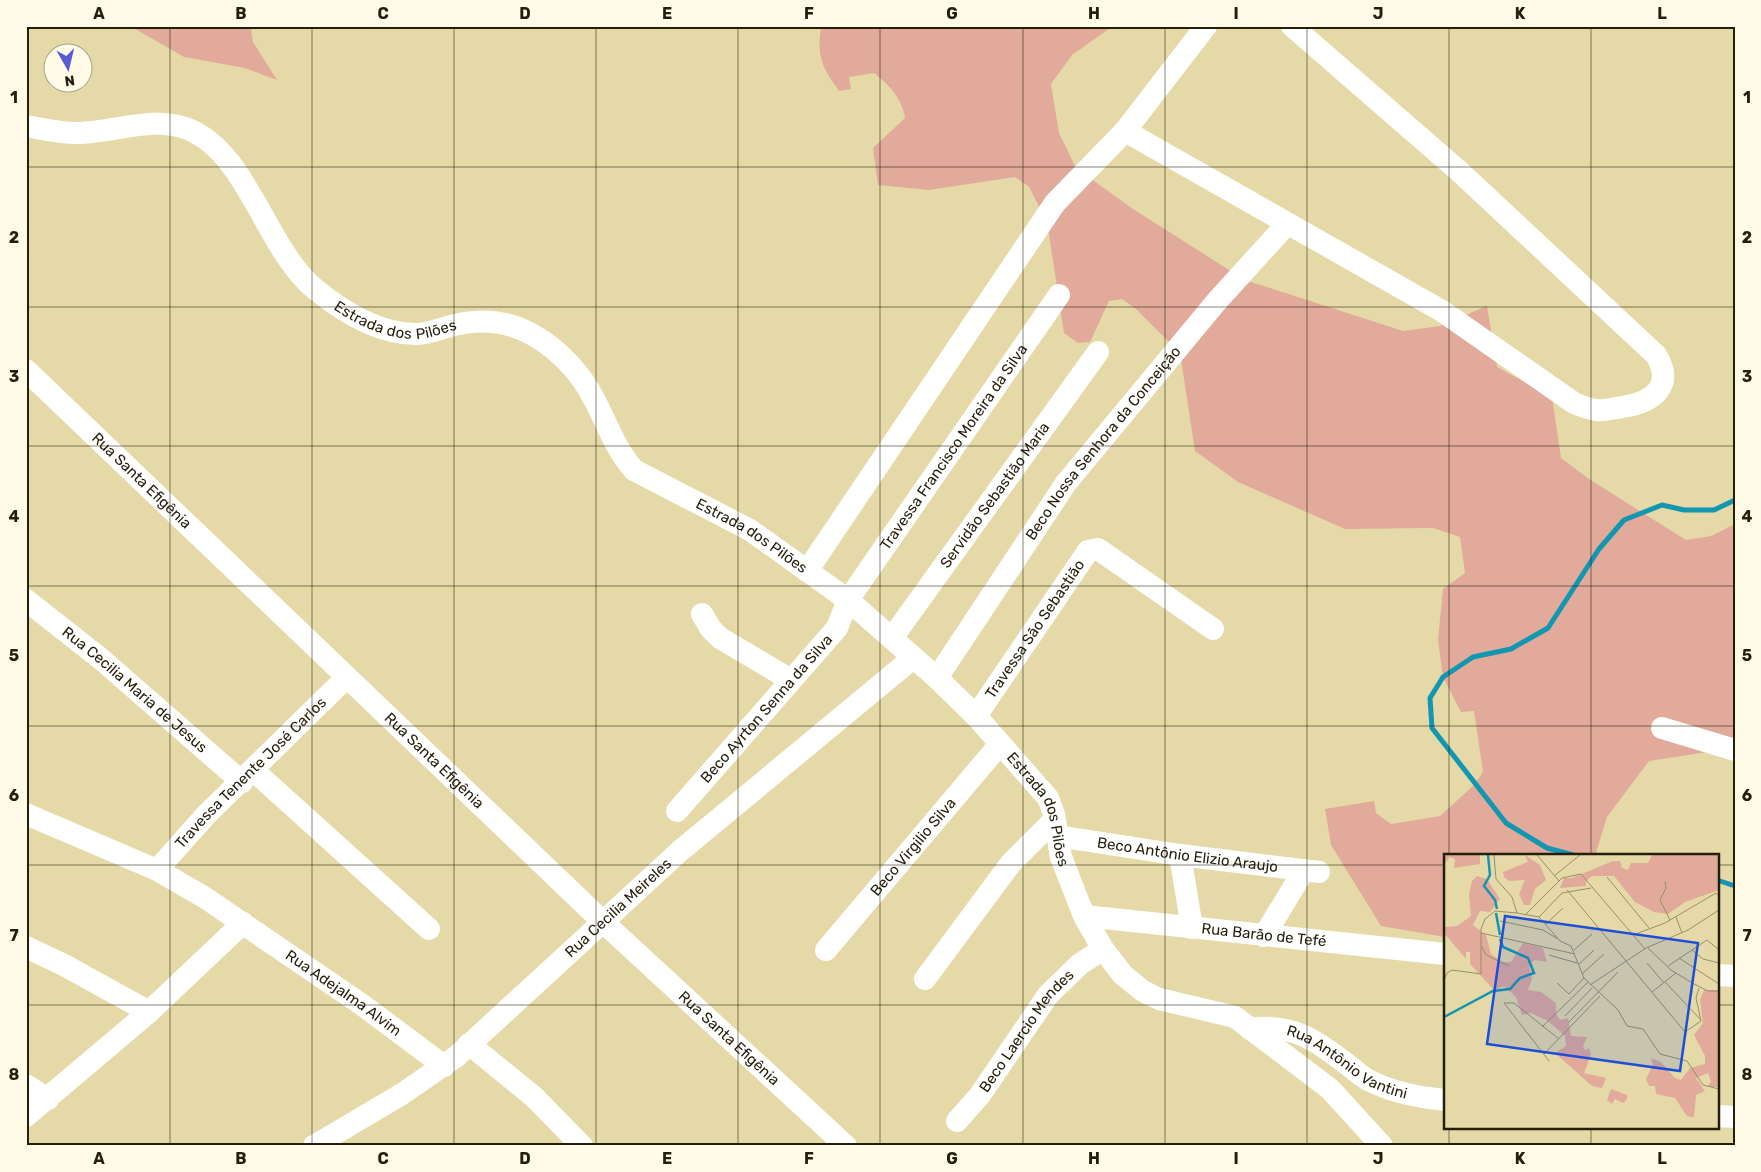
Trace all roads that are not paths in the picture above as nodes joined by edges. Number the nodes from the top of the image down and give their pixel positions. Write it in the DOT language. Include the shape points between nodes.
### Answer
graph roads {
  1 [pos="1206,26"];
  2 [pos="1292,26"];
  3 [pos="26,126"];
  4 [pos="1126,132"];
  5 [pos="1287,224"];
  6 [pos="1059,294"];
  7 [pos="1098,352"];
  8 [pos="26,370"];
  9 [pos="807,571"];
  10 [pos="26,600"];
  11 [pos="848,600"];
  12 [pos="702,614"];
  13 [pos="1213,630"];
  14 [pos="892,638"];
  15 [pos="913,658"];
  16 [pos="347,678"];
  17 [pos="937,678"];
  18 [pos="791,680"];
  19 [pos="976,716"];
  20 [pos="1662,728"];
  21 [pos="1000,744"];
  22 [pos="1735,750"];
  23 [pos="248,776"];
  24 [pos="677,811"];
  25 [pos="26,814"];
  26 [pos="1056,828"];
  27 [pos="1180,855"];
  28 [pos="157,870"];
  29 [pos="1084,916"];
  30 [pos="602,921"];
  31 [pos="243,923"];
  32 [pos="1192,928"];
  33 [pos="429,929"];
  34 [pos="1264,936"];
  35 [pos="26,947"];
  36 [pos="1102,948"];
  37 [pos="826,950"];
  38 [pos="1444,954"];
  39 [pos="1718,975"];
  40 [pos="1735,976"];
  41 [pos="925,979"];
  42 [pos="150,1012"];
  43 [pos="1250,1030"];
  44 [pos="469,1044"];
  45 [pos="444,1066"];
  46 [pos="26,1085"];
  47 [pos="48,1099"];
  48 [pos="1444,1100"];
  49 [pos="26,1116"];
  50 [pos="1718,1116"];
  51 [pos="1735,1117"];
  52 [pos="957,1121"];
  53 [pos="314,1146"];
  54 [pos="582,1146"];
  55 [pos="846,1146"];
  56 [pos="1382,1146"];
  1 -- 4 [label="street"];
  2 -- 5 [label="street" via="1460,172 1656,355 1662,364 1660,388 1653,398 1634,405 1598,410 1574,403 1442,311"];
  3 -- 9 [label="street, Estrada dos Pilões" via="77,133 154,124 178,126 197,133 227,160 285,256 314,288 384,330 417,334 468,322 494,321 534,336 567,362 583,380 622,456 634,470 750,530"];
  4 -- 5 [label="street"];
  4 -- 9 [label="street" via="1055,203"];
  5 -- 17 [label="street, Beco Nossa Senhora da Conceição" via="1217,301 1066,483"];
  6 -- 11 [label="street, Travessa Francisco Moreira da Silva"];
  7 -- 14 [label="street, Servidão Sebastião Maria"];
  8 -- 16 [label="street, Rua Santa Efigênia"];
  9 -- 11 [label="street, Estrada dos Pilões"];
  10 -- 23 [label="street, Rua Cecilia Maria de Jesus"];
  11 -- 14 [label="street, Estrada dos Pilões"];
  11 -- 18 [label="street, Beco Ayrton Senna da Silva" via="836,628"];
  12 -- 18 [label="street" via="720,638"];
  13 -- 19 [label="street, Travessa São Sebastião" via="1098,549 1088,551"];
  14 -- 15 [label="street, Estrada dos Pilões"];
  15 -- 17 [label="street, Estrada dos Pilões"];
  15 -- 30 [label="street, Rua Cecilia Meireles" via="680,851"];
  16 -- 23 [label="street, Travessa Tenente José Carlos"];
  16 -- 30 [label="street, Rua Santa Efigênia"];
  17 -- 19 [label="street, Estrada dos Pilões"];
  18 -- 24 [label="street, Beco Ayrton Senna da Silva"];
  19 -- 21 [label="street, Estrada dos Pilões"];
  20 -- 22 [label="street"];
  21 -- 26 [label="street, Estrada dos Pilões" via="1042,790 1050,803"];
  21 -- 37 [label="street, Beco Virgilio Silva"];
  23 -- 28 [label="street, Travessa Tenente José Carlos"];
  23 -- 33 [label="street, Rua Cecilia Maria de Jesus"];
  25 -- 28 [label="street, Rua Adejalma Alvim"];
  26 -- 27 [label="street, Beco Antônio Elizio Araujo"];
  26 -- 29 [label="street, Estrada dos Pilões" via="1067,877"];
  26 -- 41 [label="street" via="1011,863"];
  27 -- 32 [label="street"];
  27 -- 34 [label="street, Beco Antônio Elizio Araujo" via="1311,871"];
  28 -- 31 [label="street, Rua Adejalma Alvim"];
  29 -- 32 [label="street, Rua Barão de Tefé"];
  29 -- 36 [label="street, Estrada dos Pilões"];
  30 -- 44 [label="street, Rua Cecilia Meireles"];
  30 -- 55 [label="street, Rua Santa Efigênia"];
  31 -- 42 [label="street"];
  31 -- 45 [label="street, Rua Adejalma Alvim"];
  32 -- 34 [label="street, Rua Barão de Tefé"];
  34 -- 38 [label="street, Rua Barão de Tefé"];
  35 -- 42 [label="street"];
  36 -- 43 [label="street, Estrada dos Pilões" via="1123,975 1143,991 1158,999 1235,1017"];
  36 -- 52 [label="street, Beco Laercio Mendes" via="1074,969 1048,995 980,1096"];
  39 -- 40 [label="street"];
  42 -- 47 [label="street"];
  43 -- 48 [label="street, Rua Antônio Vantini" via="1266,1027 1289,1029 1315,1041 1368,1080 1400,1094"];
  43 -- 56 [label="street, Estrada dos Pilões" via="1330,1089"];
  44 -- 45 [label="street, Rua Cecilia Meireles"];
  44 -- 54 [label="street" via="534,1097"];
  45 -- 53 [label="street, Rua Cecilia Meireles"];
  46 -- 47 [label="street"];
  47 -- 49 [label="street"];
  50 -- 51 [label="street"];
}
